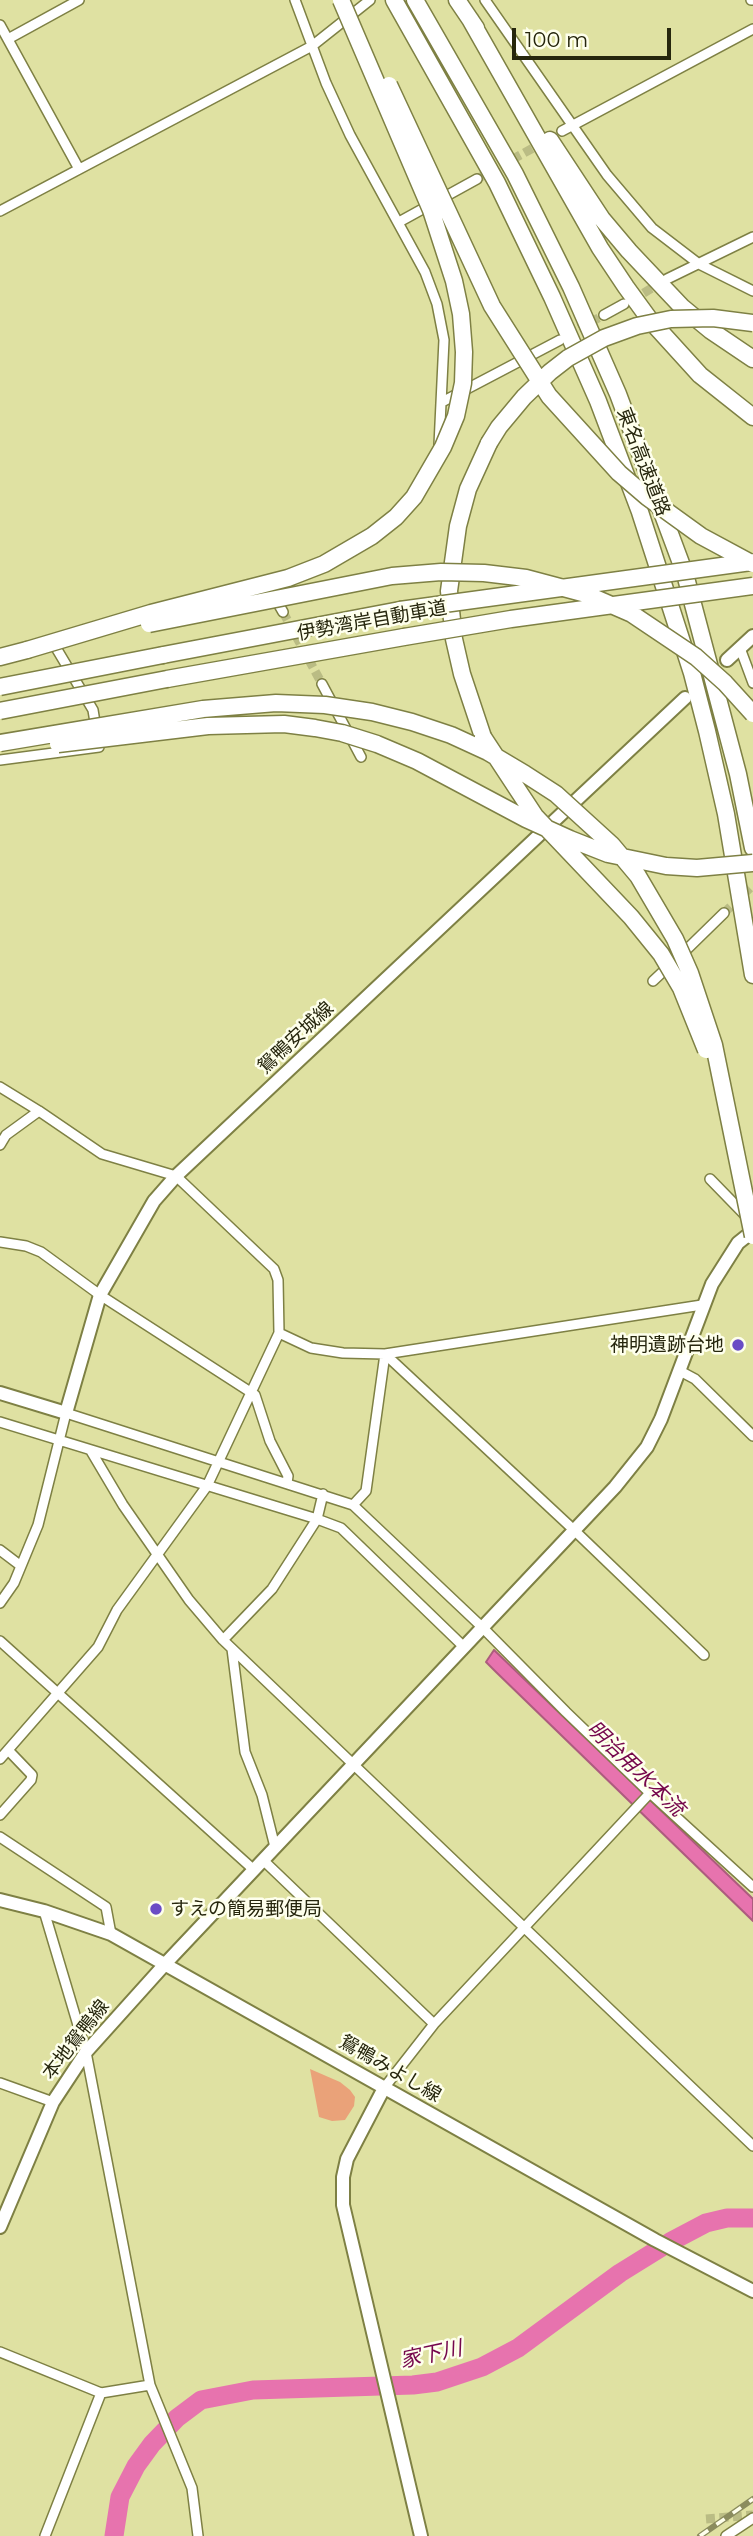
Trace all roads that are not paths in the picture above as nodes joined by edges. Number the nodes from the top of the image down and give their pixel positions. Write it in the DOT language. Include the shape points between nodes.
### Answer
graph roads {
  1 [pos="79,0"];
  2 [pos="295,0"];
  3 [pos="343,0"];
  4 [pos="370,0"];
  5 [pos="394,0"];
  6 [pos="457,0"];
  7 [pos="485,0"];
  8 [pos="418,5"];
  9 [pos="470,19"];
  10 [pos="0,25"];
  11 [pos="753,29"];
  12 [pos="8,39"];
  13 [pos="312,46"];
  14 [pos="574,125"];
  15 [pos="562,131"];
  16 [pos="79,169"];
  17 [pos="477,179"];
  18 [pos="0,211"];
  19 [pos="399,222"];
  20 [pos="753,237"];
  21 [pos="699,264"];
  22 [pos="667,279"];
  23 [pos="753,291"];
  24 [pos="624,304"];
  25 [pos="604,315"];
  26 [pos="753,323"];
  27 [pos="560,340"];
  28 [pos="753,359"];
  29 [pos="442,402"];
  30 [pos="753,417"];
  31 [pos="753,563"];
  32 [pos="753,586"];
  33 [pos="269,587"];
  34 [pos="284,612"];
  35 [pos="753,636"];
  36 [pos="50,637"];
  37 [pos="740,648"];
  38 [pos="0,649"];
  39 [pos="27,650"];
  40 [pos="0,657"];
  41 [pos="727,660"];
  42 [pos="753,682"];
  43 [pos="322,684"];
  44 [pos="0,687"];
  45 [pos="685,698"];
  46 [pos="0,712"];
  47 [pos="753,713"];
  48 [pos="0,743"];
  49 [pos="0,749"];
  50 [pos="361,757"];
  51 [pos="0,760"];
  52 [pos="753,848"];
  53 [pos="753,863"];
  54 [pos="724,913"];
  55 [pos="753,975"];
  56 [pos="653,981"];
  57 [pos="0,1087"];
  58 [pos="39,1111"];
  59 [pos="732,1132"];
  60 [pos="0,1145"];
  61 [pos="176,1176"];
  62 [pos="710,1179"];
  63 [pos="753,1223"];
  64 [pos="753,1231"];
  65 [pos="753,1236"];
  66 [pos="0,1242"];
  67 [pos="100,1295"];
  68 [pos="702,1305"];
  69 [pos="279,1333"];
  70 [pos="385,1354"];
  71 [pos="680,1371"];
  72 [pos="251,1392"];
  73 [pos="0,1394"];
  74 [pos="66,1416"];
  75 [pos="0,1422"];
  76 [pos="753,1436"];
  77 [pos="61,1439"];
  78 [pos="90,1451"];
  79 [pos="218,1465"];
  80 [pos="287,1483"];
  81 [pos="208,1485"];
  82 [pos="323,1494"];
  83 [pos="353,1505"];
  84 [pos="317,1518"];
  85 [pos="575,1531"];
  86 [pos="0,1550"];
  87 [pos="158,1553"];
  88 [pos="21,1566"];
  89 [pos="0,1602"];
  90 [pos="482,1630"];
  91 [pos="223,1640"];
  92 [pos="0,1641"];
  93 [pos="465,1646"];
  94 [pos="232,1649"];
  95 [pos="704,1655"];
  96 [pos="56,1694"];
  97 [pos="8,1750"];
  98 [pos="0,1759"];
  99 [pos="352,1764"];
  100 [pos="650,1793"];
  101 [pos="0,1815"];
  102 [pos="0,1837"];
  103 [pos="275,1847"];
  104 [pos="263,1860"];
  105 [pos="254,1870"];
  106 [pos="753,1887"];
  107 [pos="0,1900"];
  108 [pos="44,1911"];
  109 [pos="522,1928"];
  110 [pos="111,1934"];
  111 [pos="166,1963"];
  112 [pos="434,2024"];
  113 [pos="86,2052"];
  114 [pos="0,2083"];
  115 [pos="384,2088"];
  116 [pos="52,2102"];
  117 [pos="753,2147"];
  118 [pos="0,2227"];
  119 [pos="753,2291"];
  120 [pos="0,2351"];
  121 [pos="150,2385"];
  122 [pos="101,2393"];
  123 [pos="753,2518"];
  124 [pos="45,2536"];
  125 [pos="198,2536"];
  126 [pos="421,2536"];
  127 [pos="726,2536"];
  1 -- 12 [label="street"];
  2 -- 13 [label="street"];
  3 -- 31 [label="highway, bridge" via="392,92 492,306 549,396 647,497 701,536"];
  3 -- 39 [label="highway, bridge" via="431,210 454,281 461,314 463,383 443,447 414,497 396,517 324,564"];
  4 -- 13 [label="street"];
  5 -- 55 [label="highway, 東名高速道路" via="497,183 552,297 640,512 707,731"];
  6 -- 9 [label="highway"];
  7 -- 14 [label="street"];
  8 -- 52 [label="highway, 東名高速道路" via="515,174 618,394 688,586"];
  9 -- 28 [label="highway" via="608,227 682,307"];
  9 -- 30 [label="highway" via="626,287 700,375"];
  10 -- 12 [label="street"];
  11 -- 14 [label="street"];
  12 -- 16 [label="street"];
  13 -- 16 [label="street"];
  13 -- 19 [label="street" via="350,135"];
  14 -- 15 [label="street"];
  14 -- 21 [label="street" via="636,211 667,242"];
  16 -- 18 [label="street"];
  17 -- 19 [label="street"];
  19 -- 29 [label="street" via="437,304 444,340"];
  20 -- 21 [label="street"];
  21 -- 22 [label="street"];
  21 -- 23 [label="street"];
  24 -- 25 [label="street"];
  26 -- 59 [label="highway, bridge" via="671,319 637,326 604,338 550,372 499,427 479,461 461,514 449,591 462,674 483,737 535,816 661,954 681,988 705,1048"];
  27 -- 29 [label="street"];
  29 -- 33 [label="street" via="437,464 418,499 394,524 352,554"];
  31 -- 44 [label="highway, 伊勢湾岸自動車道, bridge" via="400,610"];
  32 -- 46 [label="highway, 伊勢湾岸自動車道, bridge" via="511,619"];
  33 -- 34 [label="street"];
  33 -- 36 [label="street"];
  35 -- 37 [label="main road"];
  36 -- 38 [label="street"];
  36 -- 51 [label="street" via="93,710 99,747"];
  37 -- 41 [label="main road"];
  37 -- 42 [label="street"];
  39 -- 40 [label="highway"];
  39 -- 47 [label="highway, bridge" via="393,576 484,573 564,587 632,614 696,656"];
  43 -- 50 [label="street"];
  45 -- 61 [label="main road, 鴛鴨安城線"];
  48 -- 59 [label="highway, bridge" via="203,709 276,703 372,712 451,735 488,752 576,811 612,845 643,885 675,939 699,998"];
  49 -- 53 [label="highway, bridge" via="208,726 315,728 377,744 417,761 526,819 608,853 666,866"];
  54 -- 56 [label="street"];
  57 -- 58 [label="street"];
  58 -- 60 [label="street" via="6,1135"];
  58 -- 61 [label="street" via="102,1154"];
  59 -- 65 [label="highway, bridge"];
  61 -- 67 [label="main road, 鴛鴨安城線" via="154,1201"];
  61 -- 69 [label="street" via="274,1269"];
  62 -- 63 [label="street"];
  64 -- 68 [label="main road, 本地鴛鴨線" via="720,1268"];
  66 -- 67 [label="street" via="41,1252"];
  67 -- 72 [label="street"];
  67 -- 74 [label="main road, 鴛鴨安城線"];
  68 -- 70 [label="street"];
  68 -- 71 [label="main road, 本地鴛鴨線"];
  69 -- 70 [label="street" via="311,1348"];
  69 -- 72 [label="street"];
  70 -- 83 [label="street" via="366,1491"];
  70 -- 85 [label="street"];
  71 -- 76 [label="street" via="695,1379"];
  71 -- 85 [label="main road, 本地鴛鴨線" via="647,1447"];
  72 -- 79 [label="street"];
  72 -- 80 [label="street" via="288,1476"];
  73 -- 74 [label="main road"];
  74 -- 77 [label="street"];
  74 -- 79 [label="street"];
  75 -- 77 [label="street"];
  77 -- 78 [label="street"];
  77 -- 88 [label="street" via="38,1525"];
  78 -- 81 [label="street"];
  78 -- 87 [label="street"];
  79 -- 80 [label="street"];
  79 -- 81 [label="street"];
  80 -- 82 [label="street"];
  81 -- 84 [label="street"];
  81 -- 87 [label="street"];
  82 -- 83 [label="street"];
  82 -- 84 [label="street"];
  83 -- 90 [label="street"];
  84 -- 91 [label="street" via="272,1589"];
  84 -- 93 [label="street" via="341,1528"];
  85 -- 90 [label="main road, 本地鴛鴨線"];
  85 -- 95 [label="street"];
  86 -- 88 [label="street"];
  87 -- 91 [label="street"];
  87 -- 96 [label="street" via="117,1610 98,1647"];
  88 -- 89 [label="street"];
  90 -- 93 [label="main road, 本地鴛鴨線"];
  90 -- 100 [label="street"];
  91 -- 94 [label="street"];
  92 -- 96 [label="street"];
  93 -- 99 [label="main road, 本地鴛鴨線"];
  94 -- 99 [label="street"];
  94 -- 103 [label="street" via="245,1752"];
  96 -- 97 [label="street"];
  96 -- 105 [label="street"];
  97 -- 98 [label="street"];
  97 -- 101 [label="street" via="32,1775"];
  99 -- 103 [label="main road, 本地鴛鴨線"];
  99 -- 109 [label="street"];
  100 -- 106 [label="street"];
  100 -- 109 [label="street"];
  102 -- 110 [label="street" via="106,1907"];
  103 -- 104 [label="main road, 本地鴛鴨線"];
  104 -- 105 [label="main road, 本地鴛鴨線"];
  104 -- 112 [label="street"];
  105 -- 111 [label="main road, 本地鴛鴨線"];
  107 -- 108 [label="main road, 鴛鴨みよし線"];
  108 -- 110 [label="main road, 鴛鴨みよし線"];
  108 -- 113 [label="street"];
  109 -- 112 [label="street"];
  109 -- 117 [label="street"];
  110 -- 111 [label="main road, 鴛鴨みよし線"];
  111 -- 113 [label="main road, 本地鴛鴨線"];
  111 -- 115 [label="main road, 鴛鴨みよし線"];
  112 -- 115 [label="street"];
  113 -- 116 [label="main road, 本地鴛鴨線"];
  113 -- 121 [label="street"];
  114 -- 116 [label="street"];
  115 -- 119 [label="main road, 鴛鴨みよし線"];
  115 -- 126 [label="main road" via="347,2159 343,2206"];
  116 -- 118 [label="main road, 本地鴛鴨線"];
  120 -- 122 [label="street"];
  121 -- 122 [label="street"];
  121 -- 125 [label="street" via="192,2487"];
  122 -- 124 [label="street"];
  123 -- 127 [label="street"];
}
